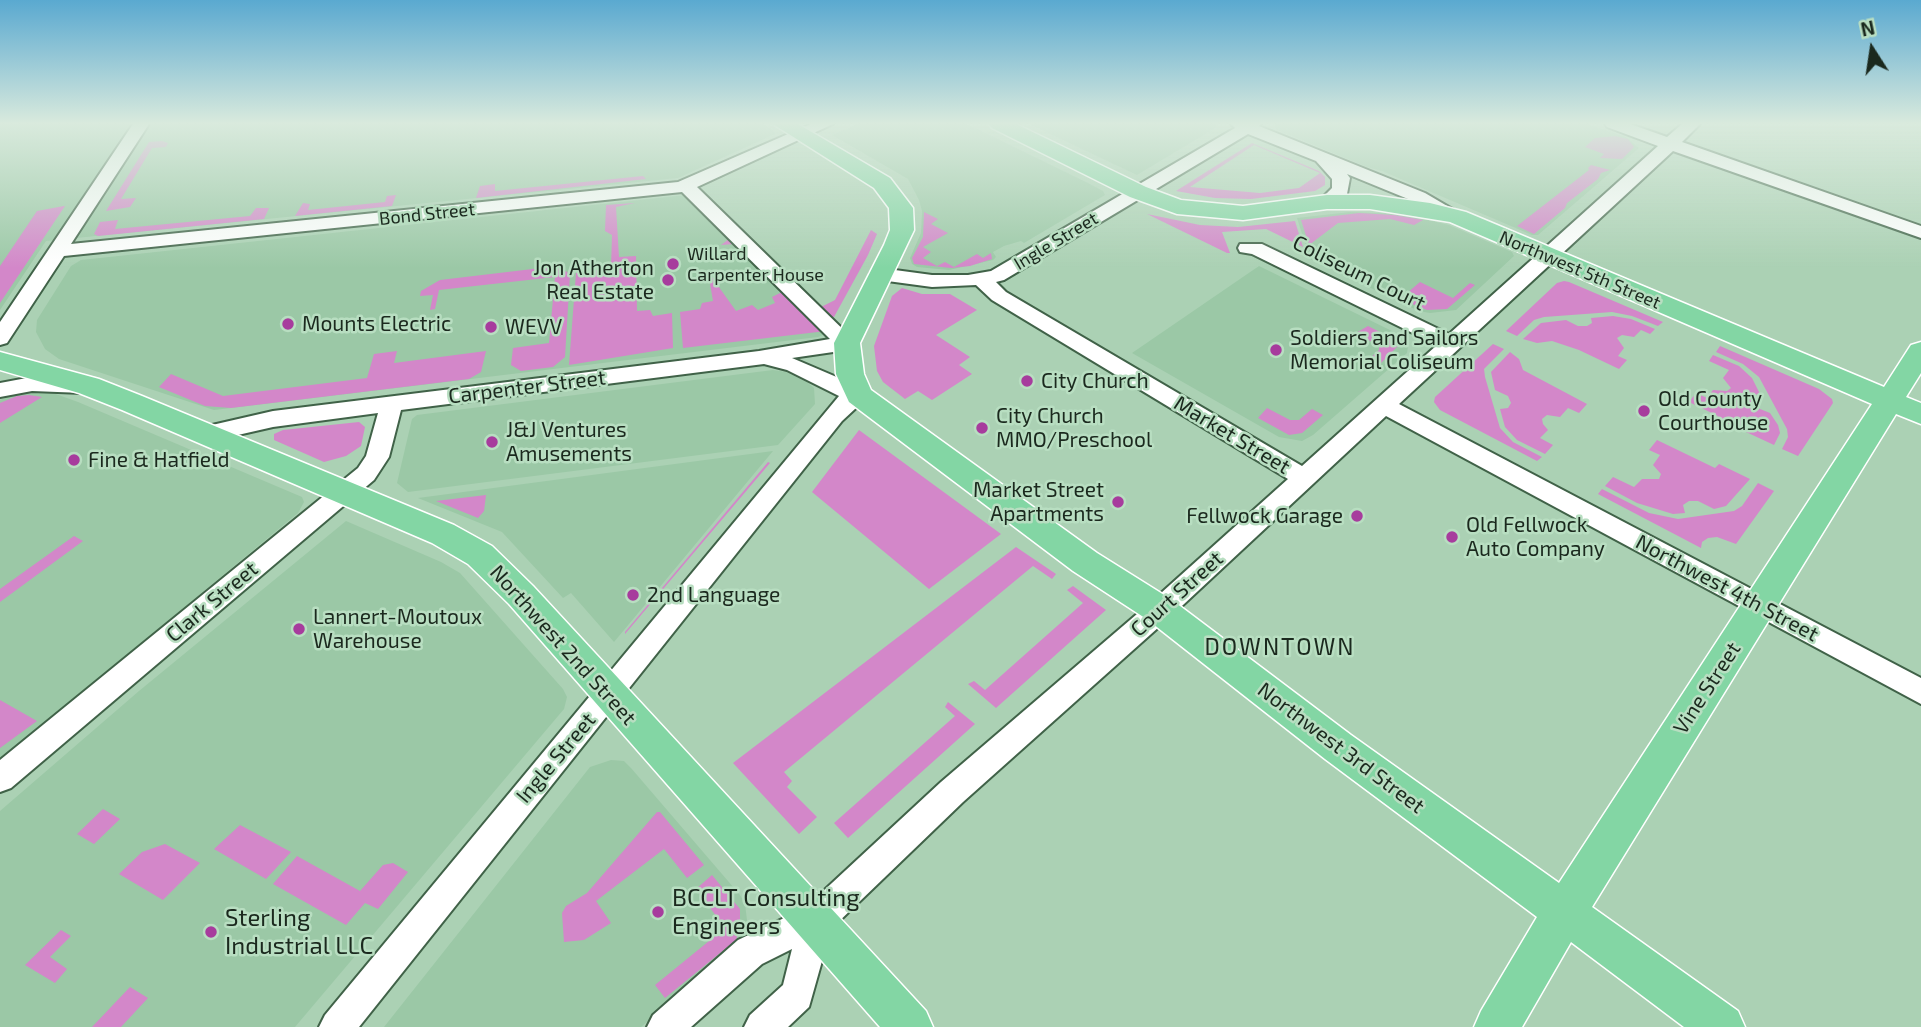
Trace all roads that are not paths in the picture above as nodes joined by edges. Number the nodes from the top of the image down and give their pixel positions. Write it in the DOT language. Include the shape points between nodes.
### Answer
graph roads {
  1 [pos="109,172"];
  2 [pos="713,172"];
  3 [pos="865,172"];
  4 [pos="1097,172"];
  5 [pos="1170,172"];
  6 [pos="1335,172"];
  7 [pos="1355,172"];
  8 [pos="1638,172"];
  9 [pos="1749,172"];
  10 [pos="686,186"];
  11 [pos="1138,192"];
  12 [pos="1327,202"];
  13 [pos="1458,218"];
  14 [pos="1921,232"];
  15 [pos="1247,248"];
  16 [pos="57,251"];
  17 [pos="1546,256"];
  18 [pos="880,274"];
  19 [pos="982,280"];
  20 [pos="0,338"];
  21 [pos="847,343"];
  22 [pos="1451,343"];
  23 [pos="1921,351"];
  24 [pos="761,358"];
  25 [pos="0,361"];
  26 [pos="89,386"];
  27 [pos="0,390"];
  28 [pos="859,395"];
  29 [pos="1890,401"];
  30 [pos="392,404"];
  31 [pos="1383,405"];
  32 [pos="1921,414"];
  33 [pos="207,434"];
  34 [pos="1304,478"];
  35 [pos="343,493"];
  36 [pos="1760,606"];
  37 [pos="1160,610"];
  38 [pos="1921,692"];
  39 [pos="609,694"];
  40 [pos="0,778"];
  41 [pos="1564,913"];
  42 [pos="817,920"];
  43 [pos="337,1027"];
  44 [pos="665,1027"];
  45 [pos="762,1027"];
  46 [pos="910,1027"];
  47 [pos="1497,1027"];
  48 [pos="1722,1027"];
  1 -- 16 [label="street"];
  2 -- 10 [label="street, Bond Street"];
  3 -- 18 [label="main road" via="894,195 901,208 902,230"];
  4 -- 11 [label="main road"];
  5 -- 11 [label="street, Ingle Street"];
  6 -- 12 [label="street" via="1341,178 1341,190"];
  7 -- 13 [label="street, Northwest 5th Street"];
  8 -- 17 [label="street, Court Street"];
  9 -- 14 [label="street"];
  10 -- 16 [label="street, Bond Street"];
  10 -- 21 [label="street"];
  11 -- 12 [label="main road" via="1170,205 1220,212"];
  11 -- 19 [label="street, Ingle Street" via="1011,269"];
  12 -- 13 [label="main road" via="1398,205"];
  13 -- 17 [label="main road, Northwest 5th Street"];
  15 -- 22 [label="street, Coliseum Court"];
  16 -- 20 [label="street"];
  17 -- 22 [label="street, Court Street"];
  17 -- 29 [label="main road, Northwest 5th Street"];
  18 -- 19 [label="street, Ingle Street" via="932,281"];
  18 -- 21 [label="main road"];
  19 -- 34 [label="street, Market Street" via="999,296"];
  21 -- 24 [label="street, Carpenter Street"];
  21 -- 28 [label="main road" via="850,373"];
  22 -- 31 [label="street, Court Street"];
  23 -- 29 [label="main road, Vine Street"];
  24 -- 28 [label="street, Northwest 3rd Street" via="793,365"];
  24 -- 30 [label="street, Carpenter Street"];
  25 -- 26 [label="main road, Northwest 2nd Street"];
  26 -- 27 [label="street" via="32,384"];
  26 -- 33 [label="main road, Northwest 2nd Street"];
  28 -- 37 [label="main road, Northwest 3rd Street" via="1085,562"];
  28 -- 39 [label="street, Ingle Street" via="834,416"];
  29 -- 32 [label="main road, Northwest 5th Street"];
  29 -- 36 [label="main road, Vine Street"];
  30 -- 33 [label="street, Carpenter Street" via="273,419"];
  30 -- 35 [label="street, Clark Street" via="372,466"];
  31 -- 34 [label="street, Court Street"];
  31 -- 36 [label="street, Northwest 4th Street"];
  33 -- 35 [label="main road, Northwest 2nd Street"];
  34 -- 37 [label="street, Court Street"];
  35 -- 39 [label="main road, Northwest 2nd Street" via="443,534 480,555"];
  35 -- 40 [label="street, Clark Street"];
  36 -- 38 [label="street, Northwest 4th Street"];
  36 -- 41 [label="main road, Vine Street"];
  37 -- 41 [label="main road, Northwest 3rd Street"];
  37 -- 42 [label="street, Court Street" via="982,765"];
  39 -- 42 [label="main road, Northwest 2nd Street"];
  39 -- 43 [label="street, Ingle Street"];
  41 -- 47 [label="main road, Vine Street"];
  41 -- 48 [label="main road, Northwest 3rd Street"];
  42 -- 44 [label="street, Court Street" via="750,953"];
  42 -- 45 [label="street" via="797,995"];
  42 -- 46 [label="main road, Northwest 2nd Street"];
}
